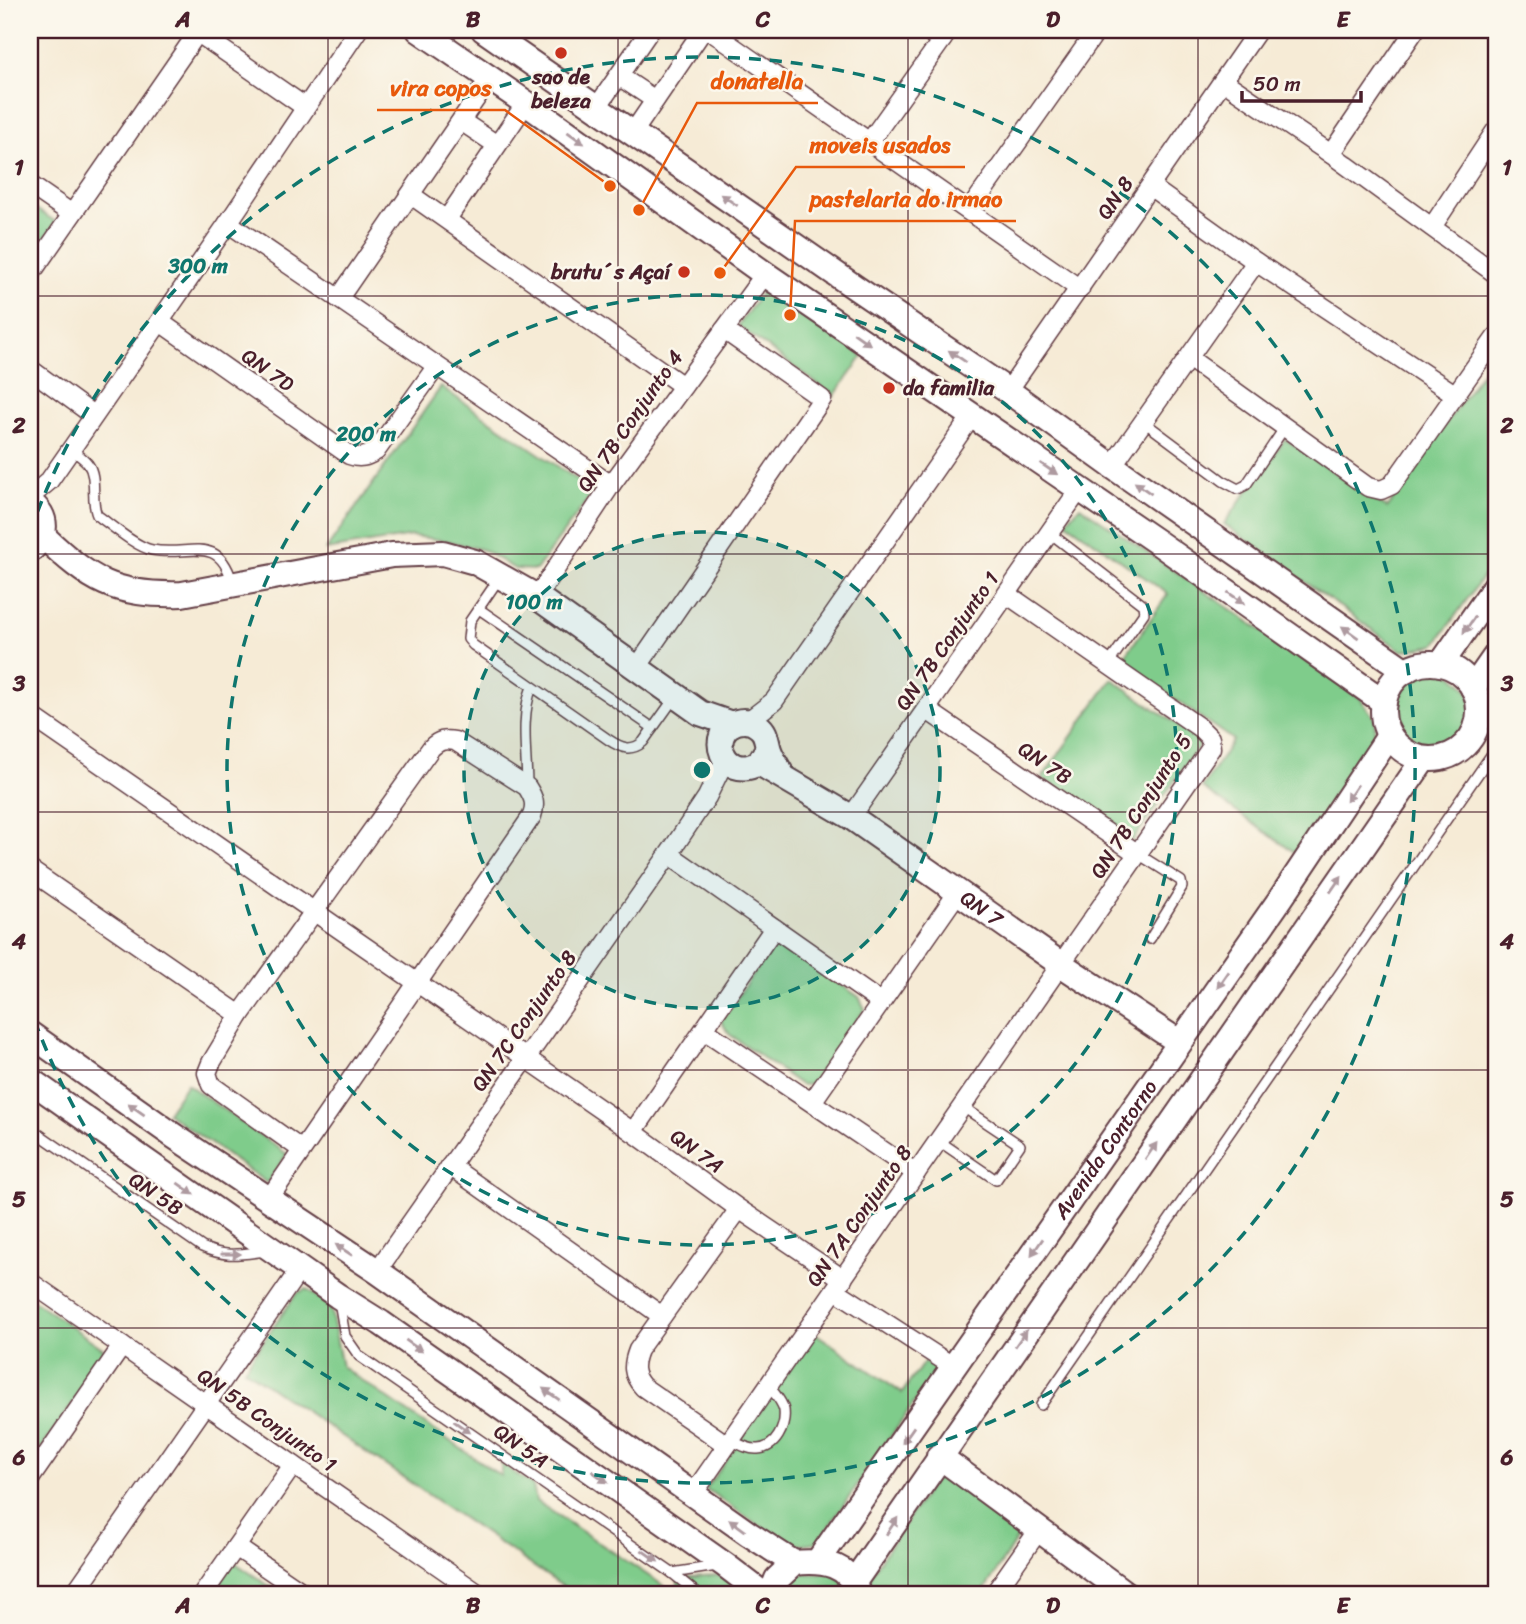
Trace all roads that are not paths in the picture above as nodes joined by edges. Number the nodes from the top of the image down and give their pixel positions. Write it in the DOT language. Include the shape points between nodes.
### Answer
graph roads {
  1 [pos="358,30"];
  2 [pos="419,30"];
  3 [pos="486,30"];
  4 [pos="650,30"];
  5 [pos="703,30"];
  6 [pos="709,30"];
  7 [pos="1097,30"];
  8 [pos="1258,30"];
  9 [pos="1415,30"];
  10 [pos="196,31"];
  11 [pos="939,33"];
  12 [pos="619,76"];
  13 [pos="490,78"];
  14 [pos="1223,80"];
  15 [pos="655,100"];
  16 [pos="526,103"];
  17 [pos="305,107"];
  18 [pos="597,107"];
  19 [pos="461,121"];
  20 [pos="1496,130"];
  21 [pos="630,132"];
  22 [pos="870,141"];
  23 [pos="497,145"];
  24 [pos="661,153"];
  25 [pos="1331,155"];
  26 [pos="603,157"];
  27 [pos="638,183"];
  28 [pos="30,185"];
  29 [pos="1151,187"];
  30 [pos="411,195"];
  31 [pos="969,211"];
  32 [pos="72,214"];
  33 [pos="447,219"];
  34 [pos="228,223"];
  35 [pos="1432,227"];
  36 [pos="817,259"];
  37 [pos="1256,262"];
  38 [pos="765,274"];
  39 [pos="1496,274"];
  40 [pos="30,275"];
  41 [pos="856,288"];
  42 [pos="1080,289"];
  43 [pos="793,292"];
  44 [pos="339,298"];
  45 [pos="835,320"];
  46 [pos="160,322"];
  47 [pos="724,330"];
  48 [pos="1496,337"];
  49 [pos="1190,359"];
  50 [pos="436,367"];
  51 [pos="30,369"];
  52 [pos="683,386"];
  53 [pos="1008,391"];
  54 [pos="1456,395"];
  55 [pos="93,415"];
  56 [pos="972,416"];
  57 [pos="1144,422"];
  58 [pos="1286,428"];
  59 [pos="70,449"];
  60 [pos="1112,466"];
  61 [pos="611,485"];
  62 [pos="1079,490"];
  63 [pos="1178,513"];
  64 [pos="34,525"];
  65 [pos="1051,533"];
  66 [pos="1157,542"];
  67 [pos="501,576"];
  68 [pos="233,585"];
  69 [pos="1496,585"];
  70 [pos="1008,595"];
  71 [pos="537,597"];
  72 [pos="478,609"];
  73 [pos="1496,655"];
  74 [pos="1110,663"];
  75 [pos="1441,664"];
  76 [pos="636,669"];
  77 [pos="1406,671"];
  78 [pos="532,687"];
  79 [pos="1473,688"];
  80 [pos="675,697"];
  81 [pos="1384,702"];
  82 [pos="927,710"];
  83 [pos="33,723"];
  84 [pos="653,728"];
  85 [pos="1389,736"];
  86 [pos="745,745"];
  87 [pos="1496,748"];
  88 [pos="1424,759"];
  89 [pos="527,787"];
  90 [pos="851,817"];
  91 [pos="669,854"];
  92 [pos="1138,855"];
  93 [pos="30,870"];
  94 [pos="958,892"];
  95 [pos="1281,898"];
  96 [pos="315,913"];
  97 [pos="1310,921"];
  98 [pos="774,928"];
  99 [pos="1150,939"];
  100 [pos="1062,965"];
  101 [pos="417,982"];
  102 [pos="880,1002"];
  103 [pos="240,1015"];
  104 [pos="704,1030"];
  105 [pos="30,1034"];
  106 [pos="1179,1042"];
  107 [pos="525,1059"];
  108 [pos="30,1080"];
  109 [pos="812,1101"];
  110 [pos="963,1107"];
  111 [pos="30,1128"];
  112 [pos="633,1132"];
  113 [pos="174,1136"];
  114 [pos="939,1141"];
  115 [pos="302,1150"];
  116 [pos="151,1165"];
  117 [pos="450,1166"];
  118 [pos="916,1173"];
  119 [pos="1086,1176"];
  120 [pos="1121,1194"];
  121 [pos="268,1200"];
  122 [pos="739,1209"];
  123 [pos="274,1250"];
  124 [pos="300,1269"];
  125 [pos="377,1271"];
  126 [pos="30,1282"];
  127 [pos="839,1284"];
  128 [pos="403,1290"];
  129 [pos="338,1296"];
  130 [pos="662,1316"];
  131 [pos="381,1323"];
  132 [pos="122,1346"];
  133 [pos="954,1367"];
  134 [pos="769,1386"];
  135 [pos="205,1404"];
  136 [pos="1041,1405"];
  137 [pos="729,1443"];
  138 [pos="939,1456"];
  139 [pos="293,1465"];
  140 [pos="30,1479"];
  141 [pos="694,1494"];
  142 [pos="1038,1531"];
  143 [pos="236,1547"];
  144 [pos="806,1562"];
  145 [pos="725,1565"];
  146 [pos="672,1573"];
  147 [pos="856,1588"];
  148 [pos="74,1594"];
  149 [pos="203,1594"];
  150 [pos="305,1594"];
  151 [pos="479,1594"];
  152 [pos="698,1594"];
  153 [pos="763,1594"];
  154 [pos="771,1594"];
  155 [pos="994,1594"];
  156 [pos="1126,1594"];
  1 -- 17 [label="street"];
  2 -- 13 [label="main road"];
  3 -- 18 [label="main road"];
  4 -- 12 [label="street"];
  5 -- 15 [label="street"];
  6 -- 22 [label="street"];
  7 -- 31 [label="street"];
  8 -- 14 [label="street, QN 8"];
  9 -- 25 [label="street"];
  10 -- 17 [label="street"];
  10 -- 32 [label="street"];
  11 -- 22 [label="street"];
  12 -- 15 [label="street"];
  12 -- 18 [label="street"];
  13 -- 16 [label="main road"];
  13 -- 19 [label="street"];
  14 -- 25 [label="street"];
  14 -- 29 [label="street, QN 8"];
  15 -- 21 [label="street"];
  16 -- 23 [label="street"];
  16 -- 26 [label="main road, one-way"];
  17 -- 34 [label="street"];
  18 -- 21 [label="main road"];
  19 -- 23 [label="street"];
  19 -- 30 [label="street"];
  20 -- 35 [label="street"];
  21 -- 24 [label="main road"];
  21 -- 26 [label="main road" via="625,150"];
  22 -- 31 [label="street"];
  23 -- 33 [label="street"];
  24 -- 27 [label="main road" via="640,161"];
  36 -- 24 [label="main road, one-way"];
  25 -- 35 [label="street"];
  26 -- 27 [label="main road"];
  27 -- 38 [label="main road"];
  28 -- 32 [label="street"];
  29 -- 37 [label="street"];
  29 -- 42 [label="street, QN 8"];
  30 -- 33 [label="street"];
  30 -- 44 [label="street"];
  31 -- 42 [label="street"];
  32 -- 40 [label="street"];
  33 -- 52 [label="street"];
  34 -- 44 [label="street"];
  34 -- 46 [label="street"];
  35 -- 39 [label="street"];
  36 -- 41 [label="main road"];
  36 -- 43 [label="main road" via="818,275 813,282 803,291"];
  37 -- 49 [label="street"];
  37 -- 54 [label="street"];
  38 -- 43 [label="main road"];
  38 -- 47 [label="street, QN 7B Conjunto 4"];
  41 -- 45 [label="main road" via="833,299"];
  53 -- 41 [label="main road, one-way"];
  42 -- 53 [label="street, QN 8"];
  43 -- 45 [label="main road"];
  44 -- 50 [label="street"];
  45 -- 56 [label="main road, one-way"];
  46 -- 50 [label="street, QN 7D" via="349,455 361,457 376,451"];
  46 -- 55 [label="street"];
  47 -- 52 [label="street, QN 7B Conjunto 4"];
  47 -- 76 [label="street" via="822,399"];
  48 -- 54 [label="street"];
  49 -- 57 [label="street"];
  49 -- 58 [label="street"];
  50 -- 61 [label="street"];
  51 -- 55 [label="street"];
  52 -- 61 [label="street, QN 7B Conjunto 4"];
  53 -- 60 [label="main road"];
  54 -- 58 [label="street" via="1392,485 1381,490 1368,487"];
  55 -- 59 [label="street"];
  56 -- 62 [label="main road, one-way"];
  56 -- 86 [label="street, QN 7C Conjunto 8"];
  57 -- 58 [label="lane" via="1238,489 1246,485"];
  57 -- 60 [label="street"];
  59 -- 64 [label="street" via="49,481"];
  59 -- 68 [label="lane" via="92,472 97,515 151,550 215,553 228,568"];
  63 -- 60 [label="main road, one-way"];
  61 -- 71 [label="street, QN 7B Conjunto 4"];
  62 -- 65 [label="street, QN 7B Conjunto 1"];
  62 -- 66 [label="main road"];
  63 -- 66 [label="main road" via="1182,521 1178,532"];
  77 -- 63 [label="main road, one-way"];
  64 -- 68 [label="main road" via="69,561 97,580 126,591 182,594"];
  65 -- 70 [label="street, QN 7B Conjunto 1"];
  65 -- 74 [label="lane" via="1143,605 1144,613"];
  66 -- 81 [label="main road, one-way"];
  67 -- 68 [label="main road" via="460,556 422,552"];
  67 -- 71 [label="main road"];
  67 -- 72 [label="lane"];
  69 -- 75 [label="main road, one-way"];
  70 -- 74 [label="street, QN 7B Conjunto 5"];
  70 -- 82 [label="street, QN 7B Conjunto 1"];
  71 -- 76 [label="main road"];
  72 -- 78 [label="lane" via="470,621 468,639"];
  72 -- 84 [label="lane"];
  73 -- 79 [label="main road"];
  74 -- 92 [label="street, QN 7B Conjunto 5" via="1200,728 1212,743"];
  75 -- 77 [label="main road"];
  75 -- 79 [label="main road" via="1460,673"];
  76 -- 80 [label="main road"];
  77 -- 81 [label="main road" via="1392,684"];
  78 -- 84 [label="lane" via="619,746 637,748"];
  78 -- 89 [label="lane" via="526,713"];
  79 -- 88 [label="main road" via="1479,718 1470,738 1454,754"];
  80 -- 84 [label="lane"];
  80 -- 86 [label="main road"];
  81 -- 85 [label="main road"];
  82 -- 90 [label="street, QN 7B Conjunto 1"];
  82 -- 92 [label="street, QN 7B"];
  83 -- 96 [label="street, QN 7A"];
  85 -- 88 [label="main road" via="1409,754"];
  85 -- 95 [label="main road, Avenida Contorno, one-way"];
  86 -- 90 [label="main road, QN 7" via="782,775"];
  86 -- 91 [label="street, QN 7C Conjunto 8"];
  87 -- 136 [label="lane"];
  97 -- 88 [label="main road, Avenida Contorno, one-way"];
  89 -- 96 [label="street" via="455,741 437,742"];
  89 -- 101 [label="street" via="535,806 532,816"];
  90 -- 94 [label="main road, QN 7"];
  91 -- 98 [label="street"];
  91 -- 107 [label="street, QN 7C Conjunto 8"];
  92 -- 99 [label="lane" via="1181,881 1182,887"];
  92 -- 100 [label="street, QN 7B Conjunto 5"];
  93 -- 103 [label="street"];
  94 -- 100 [label="main road, QN 7"];
  94 -- 102 [label="street"];
  95 -- 97 [label="main road" via="1290,896 1303,903"];
  95 -- 106 [label="main road, Avenida Contorno, one-way"];
  96 -- 101 [label="street, QN 7A"];
  96 -- 103 [label="street"];
  120 -- 97 [label="main road, Avenida Contorno, one-way"];
  98 -- 102 [label="street"];
  98 -- 104 [label="street"];
  100 -- 106 [label="main road, QN 7"];
  100 -- 110 [label="street, QN 7A Conjunto 8"];
  101 -- 107 [label="street, QN 7A"];
  101 -- 115 [label="street"];
  102 -- 109 [label="street"];
  103 -- 115 [label="street" via="211,1063 208,1079 219,1093"];
  104 -- 109 [label="street"];
  104 -- 112 [label="street"];
  113 -- 105 [label="main road, one-way"];
  106 -- 119 [label="main road, Avenida Contorno"];
  107 -- 112 [label="street, QN 7A"];
  107 -- 117 [label="street, QN 7C Conjunto 8"];
  108 -- 116 [label="main road"];
  109 -- 118 [label="street"];
  110 -- 114 [label="street, QN 7A Conjunto 8"];
  110 -- 114 [label="lane" via="1020,1145 996,1180"];
  111 -- 123 [label="lane, QN 5B, one-way" via="202,1247 229,1255"];
  112 -- 122 [label="street, QN 7A"];
  113 -- 116 [label="main road" via="158,1138 152,1145"];
  113 -- 121 [label="main road"];
  114 -- 118 [label="street, QN 7A Conjunto 8"];
  115 -- 121 [label="street"];
  116 -- 123 [label="main road, one-way"];
  117 -- 125 [label="street, QN 7C Conjunto 8"];
  117 -- 130 [label="street"];
  118 -- 127 [label="street, QN 7A Conjunto 8"];
  119 -- 120 [label="main road" via="1083,1192 1096,1205 1105,1205"];
  119 -- 133 [label="main road, Avenida Contorno, one-way"];
  138 -- 120 [label="main road, Avenida Contorno, one-way"];
  125 -- 121 [label="main road, one-way"];
  122 -- 127 [label="street, QN 7A"];
  122 -- 130 [label="street"];
  123 -- 124 [label="main road"];
  124 -- 129 [label="main road"];
  124 -- 135 [label="street"];
  125 -- 128 [label="main road"];
  126 -- 132 [label="street, QN 5B Conjunto 1"];
  127 -- 133 [label="street, QN 7A"];
  127 -- 134 [label="street, QN 7A Conjunto 8"];
  128 -- 131 [label="main road" via="407,1308 399,1318"];
  141 -- 128 [label="main road, one-way"];
  129 -- 131 [label="main road"];
  129 -- 146 [label="lane, QN 5A, one-way" via="345,1336 359,1356"];
  130 -- 137 [label="street" via="638,1350 636,1379"];
  131 -- 145 [label="main road, one-way"];
  132 -- 135 [label="street, QN 5B Conjunto 1"];
  132 -- 140 [label="street"];
  133 -- 144 [label="main road, Avenida Contorno, one-way"];
  134 -- 137 [label="street, QN 7A Conjunto 8"];
  134 -- 137 [label="lane" via="783,1408 778,1438 760,1449"];
  135 -- 139 [label="street, QN 5B Conjunto 1"];
  135 -- 148 [label="street"];
  137 -- 141 [label="street, QN 7A Conjunto 8"];
  138 -- 142 [label="main road"];
  147 -- 138 [label="main road, Avenida Contorno, one-way"];
  139 -- 143 [label="street"];
  139 -- 151 [label="street, QN 5B Conjunto 1"];
  144 -- 141 [label="main road, one-way"];
  142 -- 155 [label="street"];
  142 -- 156 [label="main road"];
  143 -- 149 [label="street"];
  143 -- 150 [label="street"];
  144 -- 147 [label="main road" via="838,1566"];
  144 -- 154 [label="main road, Avenida Contorno" via="778,1579"];
  145 -- 146 [label="lane"];
  145 -- 153 [label="main road"];
  146 -- 152 [label="lane, QN 5A"];
}
